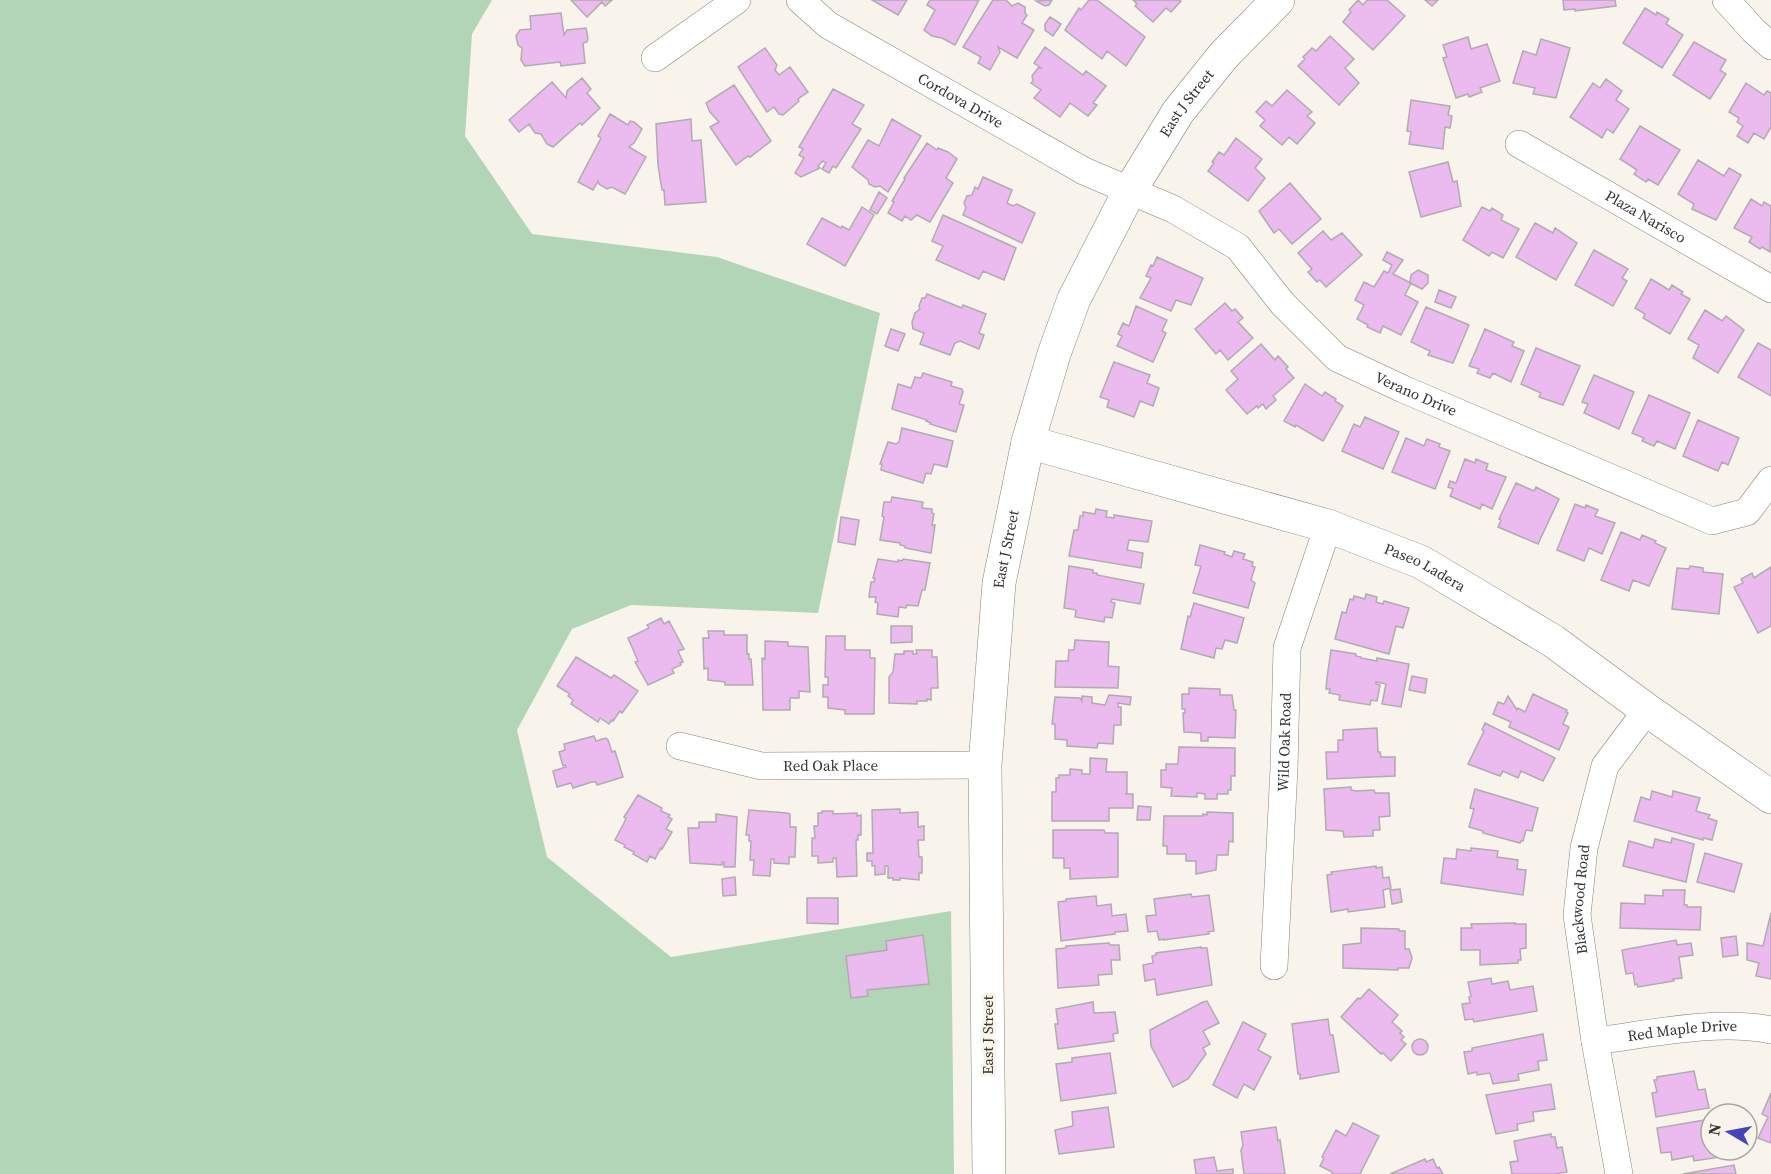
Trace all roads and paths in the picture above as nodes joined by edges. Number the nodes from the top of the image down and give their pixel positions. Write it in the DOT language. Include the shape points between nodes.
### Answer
graph roads {
  1 [pos="736,0"];
  2 [pos="800,0"];
  3 [pos="1278,0"];
  4 [pos="1726,0"];
  5 [pos="1771,46"];
  6 [pos="655,58"];
  7 [pos="1519,144"];
  8 [pos="1129,192"];
  9 [pos="1771,289"];
  10 [pos="1028,442"];
  11 [pos="1771,480"];
  12 [pos="1328,526"];
  13 [pos="1647,710"];
  14 [pos="680,746"];
  15 [pos="985,765"];
  16 [pos="1771,797"];
  17 [pos="1275,966"];
  18 [pos="1771,1030"];
  19 [pos="1595,1041"];
  20 [pos="989,1174"];
  21 [pos="1619,1174"];
  1 -- 6 [label="street"];
  2 -- 8 [label="street, Cordova Drive" via="828,25 1084,171"];
  3 -- 8 [label="street, East J Street" via="1224,55 1178,112"];
  4 -- 5 [label="street"];
  7 -- 9 [label="street, Plaza Narisco"];
  8 -- 10 [label="street, East J Street" via="1074,298"];
  8 -- 11 [label="street, Verano Drive" via="1173,209 1238,247 1282,303 1337,358 1404,389 1712,521 1747,512"];
  10 -- 12 [label="street, Paseo Ladera"];
  10 -- 15 [label="street, East J Street" via="999,583"];
  12 -- 13 [label="street, Paseo Ladera" via="1421,562 1553,641"];
  12 -- 17 [label="street, Wild Oak Road" via="1287,648"];
  13 -- 16 [label="street, Paseo Ladera"];
  13 -- 19 [label="street, Blackwood Road" via="1605,766 1584,848 1577,915"];
  14 -- 15 [label="street, Red Oak Place" via="761,766"];
  15 -- 20 [label="street, East J Street"];
  18 -- 19 [label="street, Red Maple Drive" via="1720,1026"];
  19 -- 21 [label="street, Blackwood Road"];
}
